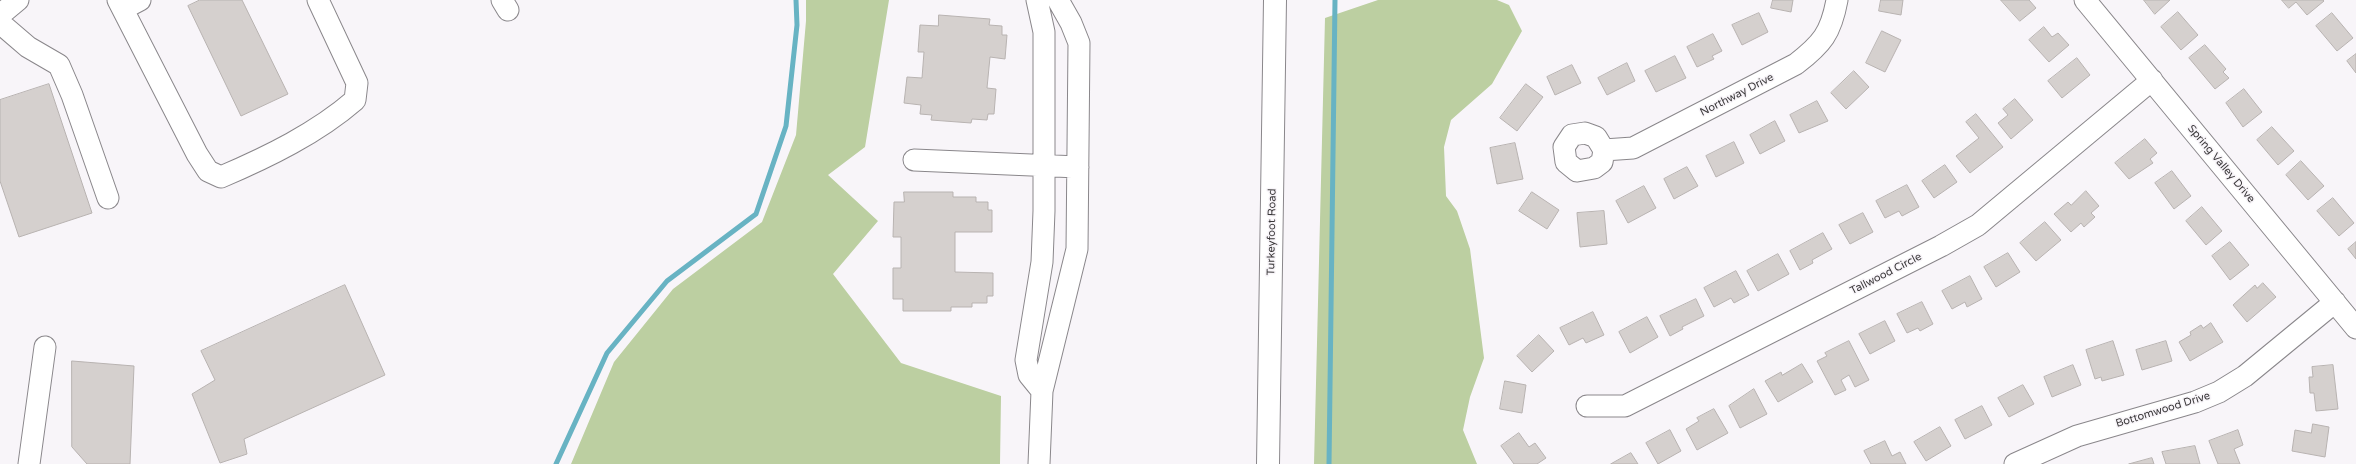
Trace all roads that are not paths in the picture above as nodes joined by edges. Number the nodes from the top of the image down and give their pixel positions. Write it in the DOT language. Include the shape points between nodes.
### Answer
graph roads {
  1 [pos="318,0"];
  2 [pos="1037,0"];
  3 [pos="1058,0"];
  4 [pos="1275,0"];
  5 [pos="1837,0"];
  6 [pos="2085,0"];
  7 [pos="127,3"];
  8 [pos="4,11"];
  9 [pos="2152,80"];
  10 [pos="1604,150"];
  11 [pos="914,160"];
  12 [pos="1044,166"];
  13 [pos="1078,167"];
  14 [pos="108,198"];
  15 [pos="2335,302"];
  16 [pos="2356,328"];
  17 [pos="45,346"];
  18 [pos="1042,391"];
  19 [pos="1587,406"];
  20 [pos="29,464"];
  21 [pos="1039,464"];
  22 [pos="1268,464"];
  23 [pos="2015,464"];
  1 -- 7 [label="street" via="357,83 355,100 333,119 254,163 221,177 208,171 197,154"];
  2 -- 12 [label="street" via="1044,32"];
  3 -- 13 [label="street" via="1079,43"];
  4 -- 22 [label="main road, Turkeyfoot Road"];
  5 -- 10 [label="street, Northway Drive" via="1834,19 1828,33 1818,47 1796,64 1632,148"];
  6 -- 9 [label="street, Spring Valley Drive"];
  8 -- 14 [label="street" via="28,47 60,65"];
  9 -- 15 [label="street, Spring Valley Drive"];
  9 -- 19 [label="street, Tallwood Circle" via="1978,225 1934,250 1624,406"];
  11 -- 12 [label="street"];
  12 -- 13 [label="street"];
  12 -- 18 [label="street" via="1042,262 1026,360 1029,375"];
  13 -- 18 [label="street" via="1077,248"];
  15 -- 16 [label="street, Spring Valley Drive"];
  15 -- 23 [label="street, Bottomwood Drive" via="2245,376 2219,392 2195,402 2077,436"];
  17 -- 20 [label="street"];
  18 -- 21 [label="street"];
}
